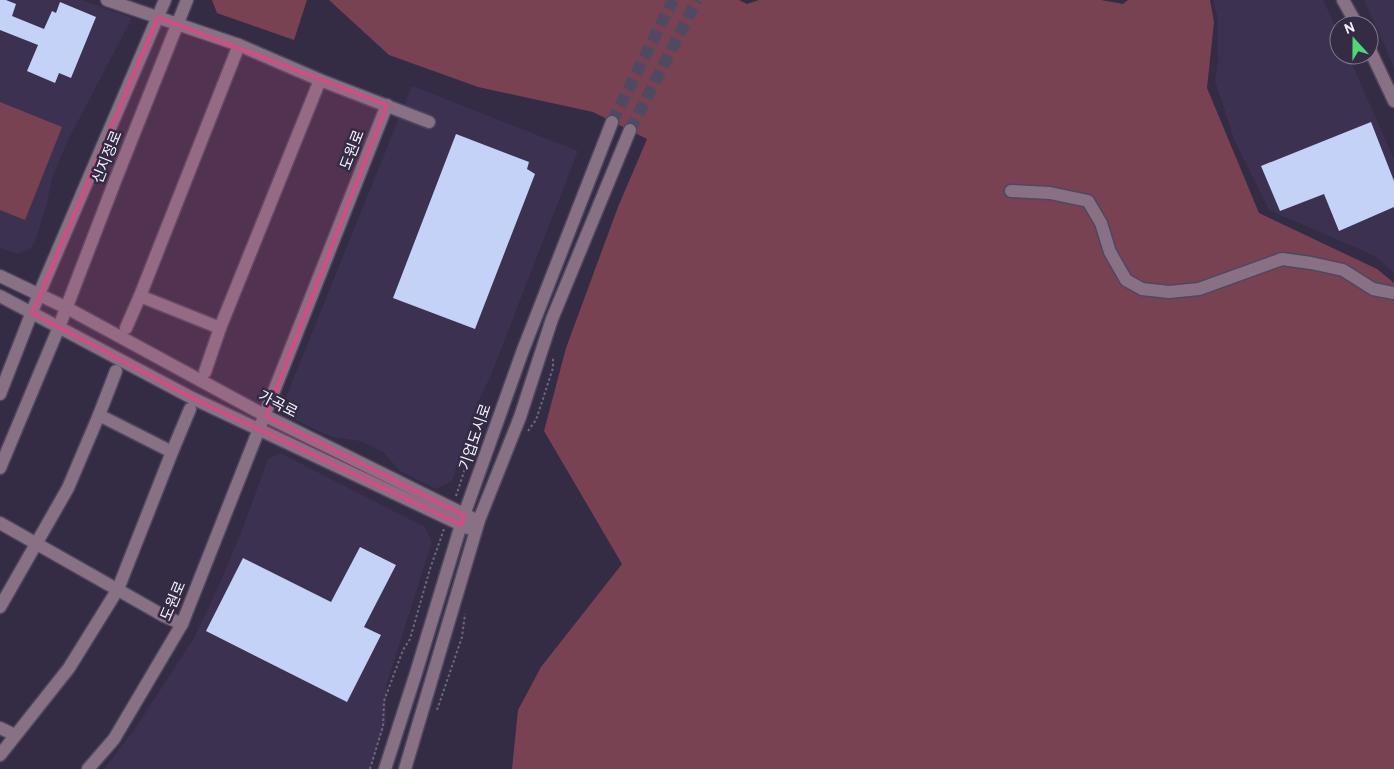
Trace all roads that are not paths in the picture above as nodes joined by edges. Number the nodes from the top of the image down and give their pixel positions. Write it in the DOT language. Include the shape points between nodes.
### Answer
graph roads {
  1 [pos="107,0"];
  2 [pos="165,0"];
  3 [pos="187,0"];
  4 [pos="1343,0"];
  5 [pos="1351,15"];
  6 [pos="158,17"];
  7 [pos="178,24"];
  8 [pos="239,45"];
  9 [pos="1377,65"];
  10 [pos="320,80"];
  11 [pos="1394,100"];
  12 [pos="387,105"];
  13 [pos="429,122"];
  14 [pos="612,122"];
  15 [pos="630,130"];
  16 [pos="1011,191"];
  17 [pos="0,276"];
  18 [pos="1394,293"];
  19 [pos="39,294"];
  20 [pos="0,296"];
  21 [pos="140,296"];
  22 [pos="66,308"];
  23 [pos="32,313"];
  24 [pos="59,327"];
  25 [pos="126,328"];
  26 [pos="220,328"];
  27 [pos="116,371"];
  28 [pos="205,372"];
  29 [pos="0,394"];
  30 [pos="190,409"];
  31 [pos="98,415"];
  32 [pos="266,416"];
  33 [pos="260,430"];
  34 [pos="172,452"];
  35 [pos="0,468"];
  36 [pos="463,520"];
  37 [pos="0,523"];
  38 [pos="478,526"];
  39 [pos="37,545"];
  40 [pos="118,589"];
  41 [pos="0,607"];
  42 [pos="182,624"];
  43 [pos="0,728"];
  44 [pos="15,735"];
  45 [pos="0,755"];
  46 [pos="88,769"];
  47 [pos="385,769"];
  48 [pos="405,769"];
  1 -- 6 [label="street"];
  2 -- 6 [label="street"];
  3 -- 7 [label="street, 신지정로"];
  4 -- 5 [label="street"];
  6 -- 7 [label="street"];
  6 -- 19 [label="street"];
  7 -- 8 [label="street"];
  7 -- 22 [label="street, 신지정로"];
  8 -- 10 [label="street"];
  8 -- 21 [label="street"];
  9 -- 11 [label="street"];
  10 -- 12 [label="street"];
  10 -- 26 [label="street"];
  12 -- 13 [label="street"];
  12 -- 32 [label="street, 도원로"];
  14 -- 36 [label="street, 기업도시로" via="523,350"];
  15 -- 38 [label="street" via="552,319 520,417"];
  16 -- 18 [label="street" via="1050,193 1088,201 1102,223 1110,252 1126,280 1142,289 1169,292 1199,289 1282,259 1343,270 1373,288"];
  17 -- 19 [label="street"];
  19 -- 22 [label="street, 가곡로"];
  19 -- 23 [label="street"];
  20 -- 23 [label="street"];
  21 -- 25 [label="street"];
  21 -- 26 [label="street"];
  22 -- 24 [label="street, 신지정로"];
  22 -- 32 [label="street, 가곡로"];
  23 -- 24 [label="street, 가곡로"];
  23 -- 29 [label="street"];
  24 -- 33 [label="street, 가곡로" via="192,398"];
  24 -- 35 [label="street, 신지정로"];
  26 -- 28 [label="street"];
  27 -- 31 [label="street"];
  30 -- 34 [label="street"];
  31 -- 34 [label="street"];
  31 -- 39 [label="street" via="68,488"];
  32 -- 33 [label="street, 도원로"];
  32 -- 36 [label="street, 가곡로"];
  33 -- 36 [label="street, 가곡로"];
  33 -- 42 [label="street, 도원로"];
  34 -- 40 [label="street"];
  36 -- 38 [label="street, 가곡로"];
  36 -- 47 [label="street, 기업도시로"];
  37 -- 39 [label="street"];
  38 -- 48 [label="street"];
  39 -- 40 [label="street"];
  39 -- 41 [label="street"];
  40 -- 42 [label="street"];
  40 -- 44 [label="street" via="69,668"];
  42 -- 46 [label="street, 도원로" via="114,739"];
  43 -- 44 [label="street"];
  44 -- 45 [label="street"];
}
